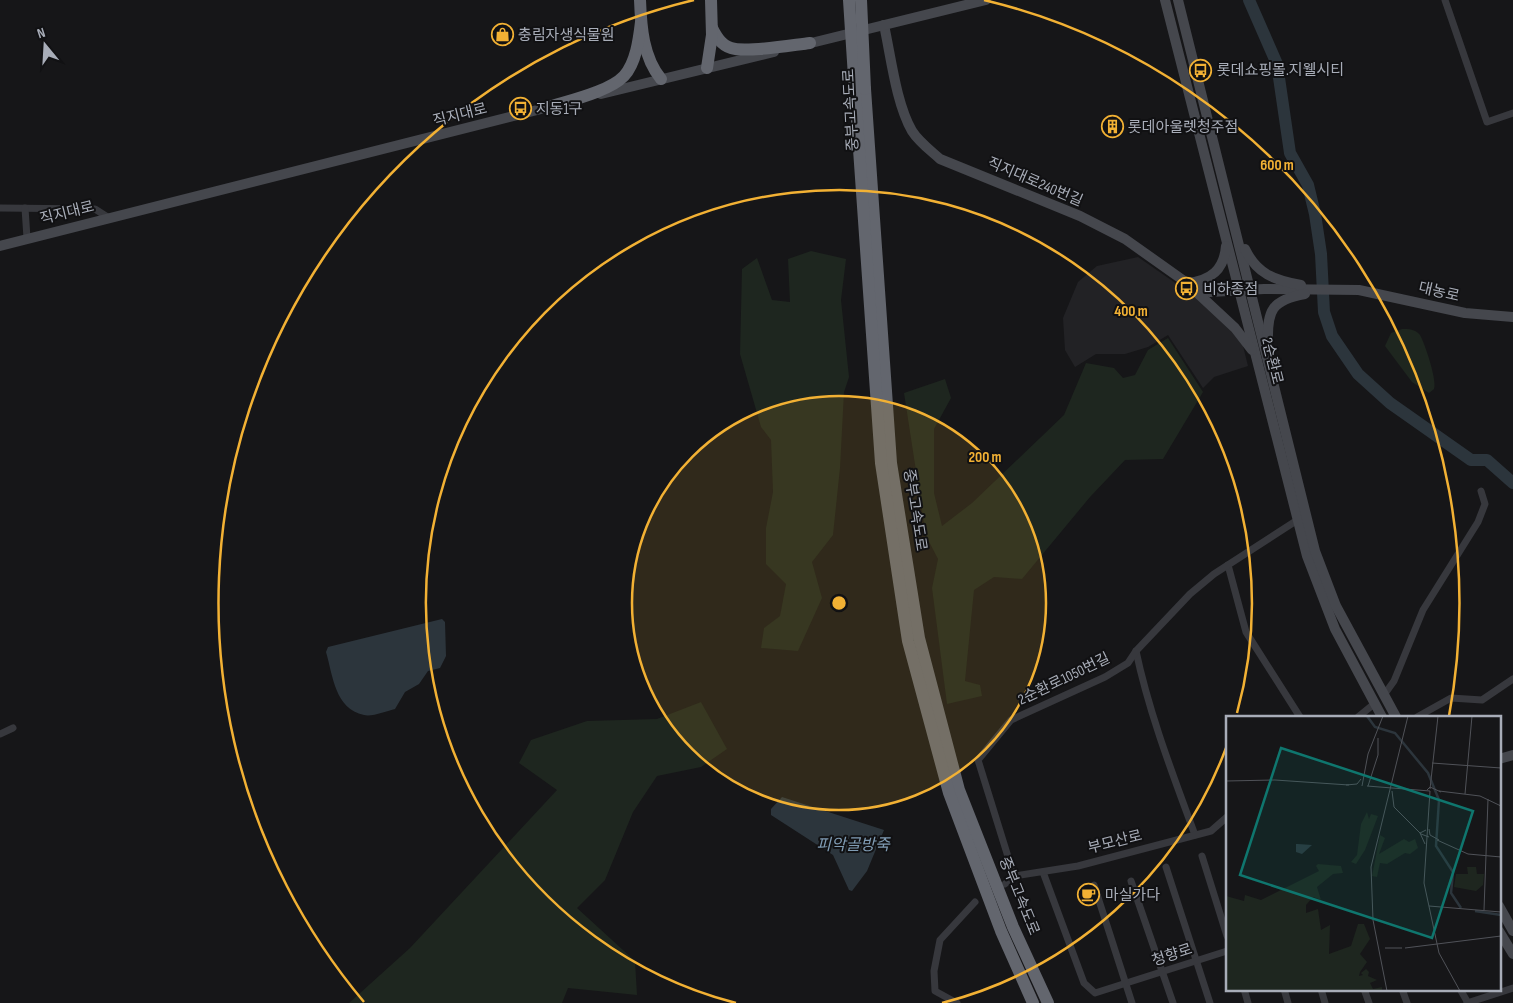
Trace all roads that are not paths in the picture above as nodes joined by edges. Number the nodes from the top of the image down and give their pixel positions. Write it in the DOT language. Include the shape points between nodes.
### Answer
graph roads {
  1 [pos="640,0"];
  2 [pos="711,0"];
  3 [pos="849,0"];
  4 [pos="862,0"];
  5 [pos="986,0"];
  6 [pos="1166,0"];
  7 [pos="1445,0"];
  8 [pos="1179,2"];
  9 [pos="641,22"];
  10 [pos="884,25"];
  11 [pos="712,28"];
  12 [pos="810,43"];
  13 [pos="707,68"];
  14 [pos="661,79"];
  15 [pos="860,90"];
  16 [pos="546,108"];
  17 [pos="1513,113"];
  18 [pos="1230,205"];
  19 [pos="0,208"];
  20 [pos="25,208"];
  21 [pos="109,218"];
  22 [pos="1226,237"];
  23 [pos="27,238"];
  24 [pos="0,246"];
  25 [pos="1186,283"];
  26 [pos="1291,289"];
  27 [pos="1245,290"];
  28 [pos="1336,291"];
  29 [pos="1210,292"];
  30 [pos="1198,295"];
  31 [pos="1513,317"];
  32 [pos="1255,353"];
  33 [pos="1268,362"];
  34 [pos="1481,491"];
  35 [pos="1302,517"];
  36 [pos="1228,565"];
  37 [pos="1136,651"];
  38 [pos="1513,679"];
  39 [pos="1384,695"];
  40 [pos="1374,704"];
  41 [pos="1299,716"];
  42 [pos="1359,716"];
  43 [pos="1381,716"];
  44 [pos="1395,716"];
  45 [pos="1419,716"];
  46 [pos="13,728"];
  47 [pos="0,734"];
  48 [pos="1513,755"];
  49 [pos="1500,759"];
  50 [pos="1226,818"];
  51 [pos="1195,835"];
  52 [pos="1202,856"];
  53 [pos="1166,867"];
  54 [pos="1043,872"];
  55 [pos="1014,876"];
  56 [pos="1131,881"];
  57 [pos="1005,884"];
  58 [pos="1094,886"];
  59 [pos="975,902"];
  60 [pos="1500,908"];
  61 [pos="1513,931"];
  62 [pos="1226,933"];
  63 [pos="1500,933"];
  64 [pos="1226,951"];
  65 [pos="1513,954"];
  66 [pos="1196,961"];
  67 [pos="1163,972"];
  68 [pos="1126,984"];
  69 [pos="1513,988"];
  70 [pos="1244,990"];
  71 [pos="1284,990"];
  72 [pos="1321,990"];
  73 [pos="1364,990"];
  74 [pos="1402,990"];
  75 [pos="1461,990"];
  76 [pos="957,1003"];
  77 [pos="1033,1003"];
  78 [pos="1048,1003"];
  79 [pos="1132,1003"];
  80 [pos="1173,1003"];
  81 [pos="1210,1003"];
  82 [pos="1248,1003"];
  83 [pos="1288,1003"];
  84 [pos="1325,1003"];
  85 [pos="1368,1003"];
  86 [pos="1407,1003"];
  87 [pos="1468,1003"];
  1 -- 9 [label="highway"];
  2 -- 11 [label="highway"];
  3 -- 15 [label="highway, 중부고속도로, bridge"];
  4 -- 15 [label="highway, 중부고속도로, bridge"];
  5 -- 10 [label="main road, 직지대로"];
  6 -- 22 [label="main road, 2순환로"];
  7 -- 17 [label="street" via="1487,122"];
  8 -- 18 [label="main road, 2순환로"];
  9 -- 14 [label="highway" via="650,63"];
  9 -- 16 [label="highway" via="631,64 624,76 609,86"];
  10 -- 12 [label="main road, 직지대로"];
  10 -- 25 [label="main road, 직지대로240번길" via="912,131 940,159 1080,216 1145,252"];
  11 -- 12 [label="highway" via="723,44 731,48"];
  11 -- 13 [label="highway"];
  12 -- 13 [label="main road, 직지대로"];
  13 -- 14 [label="main road, 직지대로"];
  14 -- 16 [label="main road, 직지대로"];
  15 -- 77 [label="highway, 중부고속도로" via="881,463 908,641 950,793 1001,931"];
  15 -- 78 [label="highway, 중부고속도로" via="891,463 919,638 959,790 1013,927"];
  16 -- 21 [label="main road, 직지대로"];
  18 -- 26 [label="main road" via="1245,249 1256,266"];
  18 -- 27 [label="main road, 2순환로"];
  19 -- 20 [label="street"];
  20 -- 21 [label="street" via="95,209"];
  20 -- 23 [label="street"];
  21 -- 23 [label="main road, 직지대로"];
  22 -- 25 [label="main road" via="1222,266 1208,278"];
  22 -- 27 [label="main road, 2순환로"];
  23 -- 24 [label="main road, 직지대로"];
  25 -- 29 [label="main road, 직지대로240번길"];
  25 -- 30 [label="main road"];
  26 -- 27 [label="main road, 직지대로240번길"];
  26 -- 28 [label="main road"];
  26 -- 28 [label="main road"];
  26 -- 33 [label="main road" via="1268,315"];
  27 -- 29 [label="main road, 직지대로240번길"];
  27 -- 32 [label="main road, 2순환로"];
  27 -- 33 [label="main road, 2순환로"];
  28 -- 31 [label="main road, 대농로" via="1359,290 1465,313"];
  29 -- 30 [label="main road"];
  30 -- 32 [label="main road" via="1235,328"];
  32 -- 35 [label="main road, 2순환로"];
  33 -- 35 [label="main road, 2순환로"];
  34 -- 39 [label="street" via="1485,504 1478,522 1423,610 1394,681"];
  35 -- 36 [label="street, 2순환로1050번길"];
  35 -- 39 [label="main road, 2순환로" via="1336,606"];
  35 -- 40 [label="main road, 2순환로" via="1306,556 1324,606"];
  36 -- 37 [label="street, 2순환로1050번길" via="1190,594"];
  36 -- 41 [label="street" via="1246,632"];
  37 -- 51 [label="street" via="1167,759"];
  37 -- 55 [label="street, 2순환로1050번길" via="1128,663 1105,677 1011,720 978,760"];
  38 -- 45 [label="street" via="1482,700 1451,698"];
  39 -- 44 [label="main road, 2순환로"];
  40 -- 42 [label="street"];
  40 -- 43 [label="main road, 2순환로"];
  46 -- 47 [label="street"];
  48 -- 49 [label="main road"];
  50 -- 51 [label="street, 부모산로" via="1211,831"];
  51 -- 54 [label="street, 부모산로"];
  52 -- 62 [label="street"];
  53 -- 66 [label="street"];
  54 -- 55 [label="street, 부모산로"];
  54 -- 68 [label="street, 청향로" via="1084,983 1095,992"];
  55 -- 57 [label="street"];
  56 -- 67 [label="street"];
  58 -- 68 [label="street"];
  59 -- 76 [label="street" via="940,940 934,971 935,990"];
  60 -- 61 [label="main road"];
  63 -- 65 [label="main road"];
  64 -- 66 [label="street, 청향로"];
  66 -- 67 [label="street, 청향로"];
  66 -- 81 [label="street"];
  67 -- 68 [label="street, 청향로"];
  67 -- 80 [label="street"];
  68 -- 79 [label="street"];
  69 -- 87 [label="street"];
  70 -- 82 [label="street"];
  71 -- 83 [label="street"];
  72 -- 84 [label="street"];
  73 -- 85 [label="street"];
  74 -- 86 [label="street"];
  75 -- 87 [label="street"];
}
